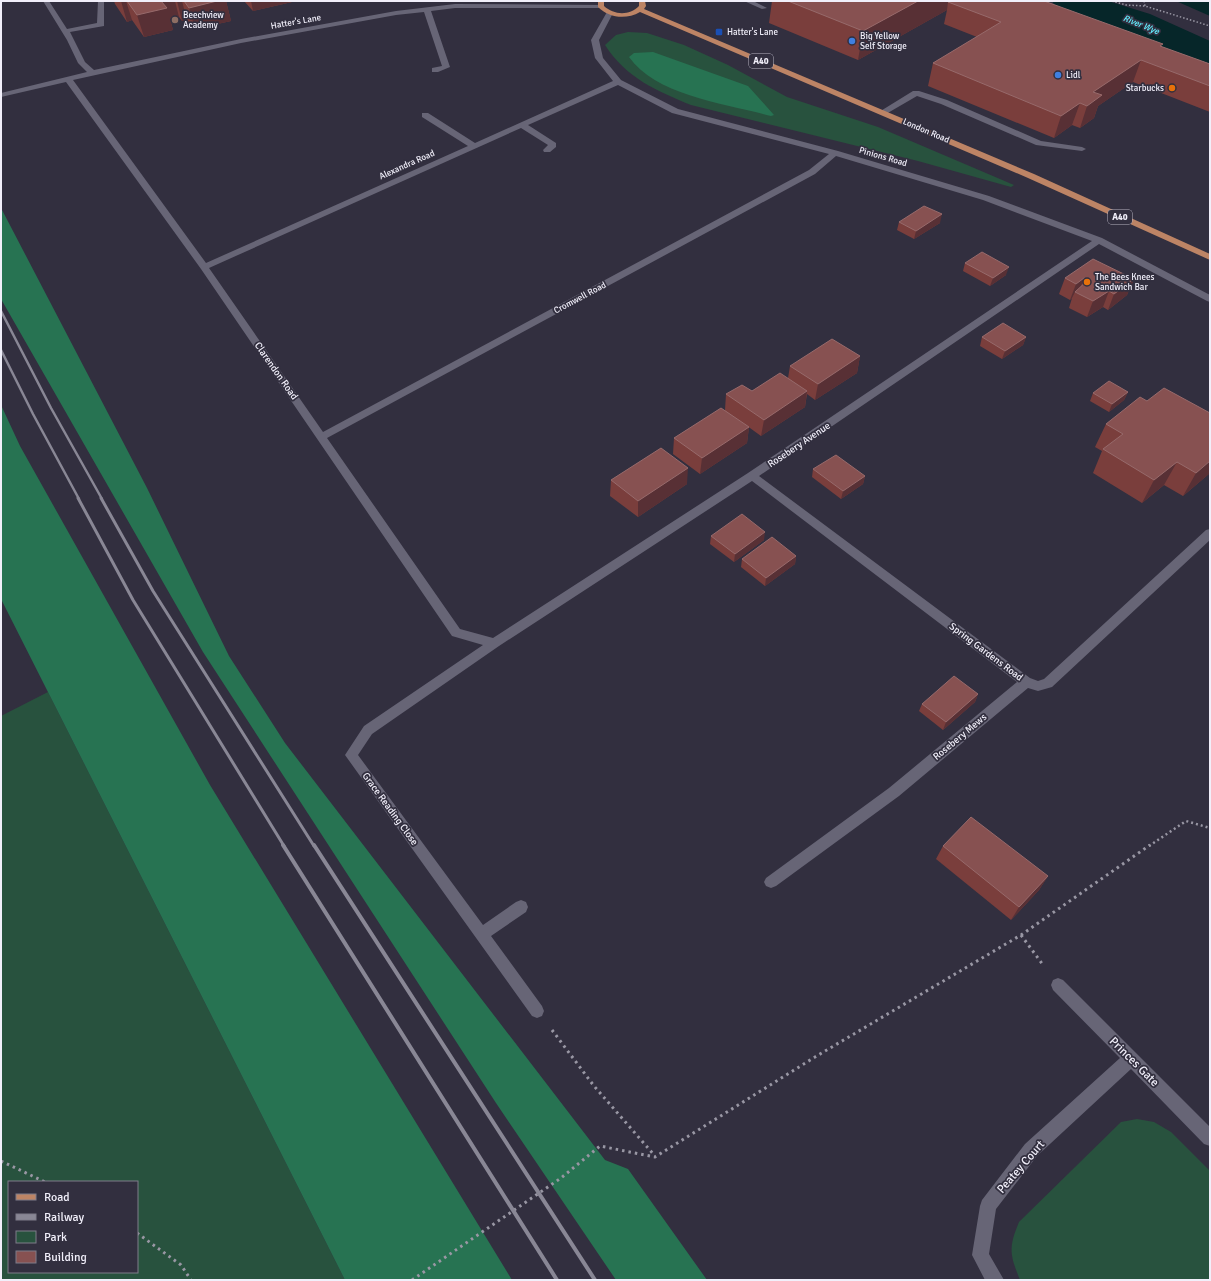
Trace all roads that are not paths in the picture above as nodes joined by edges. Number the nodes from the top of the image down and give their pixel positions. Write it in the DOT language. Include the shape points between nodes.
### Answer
graph roads {
  1 [pos="46,1"];
  2 [pos="101,1"];
  3 [pos="642,1"];
  4 [pos="747,1"];
  5 [pos="453,3"];
  6 [pos="600,4"];
  7 [pos="764,8"];
  8 [pos="427,9"];
  9 [pos="640,10"];
  10 [pos="609,13"];
  11 [pos="66,31"];
  12 [pos="434,70"];
  13 [pos="92,73"];
  14 [pos="68,79"];
  15 [pos="618,82"];
  16 [pos="1,95"];
  17 [pos="883,112"];
  18 [pos="424,115"];
  19 [pos="522,125"];
  20 [pos="474,146"];
  21 [pos="1082,149"];
  22 [pos="547,150"];
  23 [pos="835,153"];
  24 [pos="1099,240"];
  25 [pos="1210,257"];
  26 [pos="204,267"];
  27 [pos="1210,299"];
  28 [pos="321,437"];
  29 [pos="752,476"];
  30 [pos="1210,533"];
  31 [pos="495,643"];
  32 [pos="1026,682"];
  33 [pos="771,882"];
  34 [pos="521,906"];
  35 [pos="481,935"];
  36 [pos="1058,985"];
  37 [pos="537,1011"];
  38 [pos="1131,1059"];
  39 [pos="1210,1138"];
  40 [pos="995,1280"];
  1 -- 11 [label="street"];
  2 -- 11 [label="street" via="101,24"];
  3 -- 9 [label="main road" via="643,6"];
  4 -- 7 [label="street"];
  5 -- 6 [label="street, Hatter's Lane"];
  5 -- 8 [label="street, Hatter's Lane"];
  6 -- 10 [label="main road"];
  8 -- 12 [label="street" via="446,67"];
  8 -- 13 [label="street, Hatter's Lane" via="241,41"];
  9 -- 10 [label="main road" via="631,14"];
  9 -- 17 [label="main road, London Road / A40"];
  10 -- 15 [label="street, Pinions Road" via="595,40 599,58"];
  11 -- 13 [label="street" via="82,63"];
  13 -- 14 [label="street, Hatter's Lane"];
  14 -- 16 [label="street, Hatter's Lane"];
  14 -- 26 [label="street, Clarendon Road"];
  15 -- 19 [label="street, Alexandra Road"];
  15 -- 23 [label="street, Pinions Road" via="674,110"];
  17 -- 21 [label="street" via="916,93 944,102 1039,142"];
  17 -- 25 [label="main road, London Road / A40"];
  18 -- 20 [label="street"];
  19 -- 20 [label="street, Alexandra Road"];
  19 -- 22 [label="street" via="553,145"];
  20 -- 26 [label="street, Alexandra Road"];
  23 -- 24 [label="street, Pinions Road" via="986,198"];
  23 -- 28 [label="street, Cromwell Road" via="812,172"];
  24 -- 27 [label="street, Pinions Road"];
  24 -- 29 [label="street, Rosebery Avenue"];
  26 -- 28 [label="street, Clarendon Road"];
  28 -- 31 [label="street, Clarendon Road" via="456,633"];
  29 -- 31 [label="street, Rosebery Avenue"];
  29 -- 32 [label="street, Spring Gardens Road"];
  30 -- 32 [label="street, Spring Gardens Road" via="1048,683 1038,686"];
  31 -- 35 [label="street, Grace Reading Close" via="368,730 351,755"];
  32 -- 33 [label="street, Rosebery Mews" via="894,792"];
  34 -- 35 [label="street"];
  35 -- 37 [label="street, Grace Reading Close"];
  36 -- 38 [label="street, Princes Gate"];
  38 -- 39 [label="street, Princes Gate"];
  38 -- 40 [label="street, Peatey Court" via="1032,1150 988,1206 980,1255"];
}
